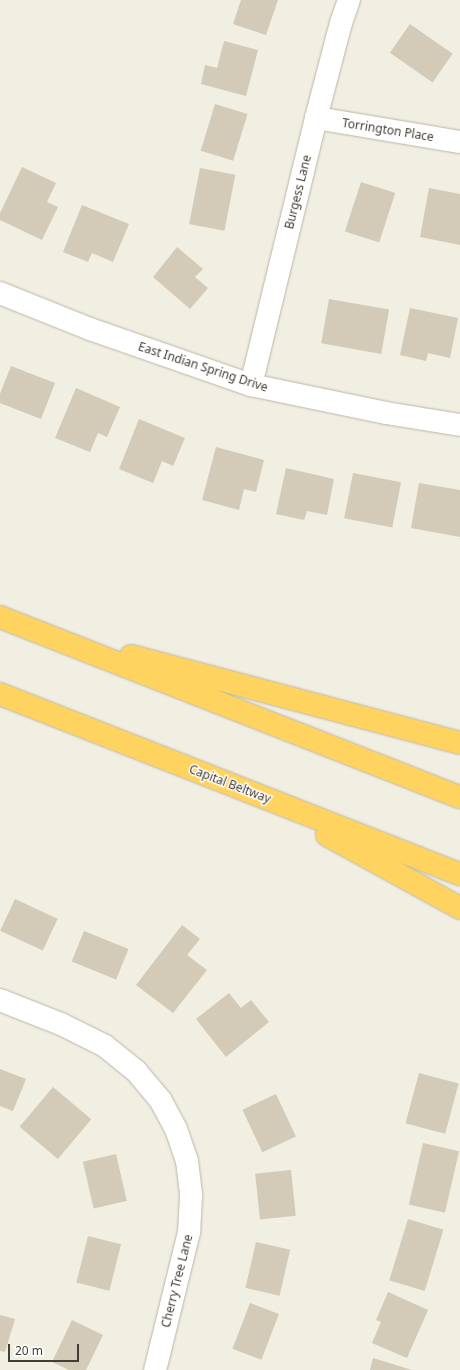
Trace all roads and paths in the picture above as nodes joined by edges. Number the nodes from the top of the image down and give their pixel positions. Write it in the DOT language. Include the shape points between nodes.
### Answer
graph roads {
  1 [pos="349,0"];
  2 [pos="316,118"];
  3 [pos="460,142"];
  4 [pos="0,293"];
  5 [pos="251,385"];
  6 [pos="460,425"];
  7 [pos="0,617"];
  8 [pos="37,631"];
  9 [pos="0,694"];
  10 [pos="460,743"];
  11 [pos="238,787"];
  12 [pos="460,797"];
  13 [pos="460,874"];
  14 [pos="460,908"];
  15 [pos="0,1000"];
  16 [pos="155,1370"];
  1 -- 2 [label="street, Burgess Lane"];
  2 -- 3 [label="street, Torrington Place"];
  2 -- 5 [label="street, Burgess Lane"];
  4 -- 5 [label="street, East Indian Spring Drive" via="90,329"];
  5 -- 6 [label="street, East Indian Spring Drive" via="386,413"];
  7 -- 8 [label="highway"];
  8 -- 10 [label="highway"];
  8 -- 12 [label="highway"];
  9 -- 11 [label="highway, Capital Beltway"];
  11 -- 13 [label="highway, Capital Beltway"];
  11 -- 14 [label="highway"];
  15 -- 16 [label="street, Cherry Tree Lane" via="61,1024 105,1046 136,1071 161,1101 176,1129 187,1161 191,1196 189,1232"];
}
